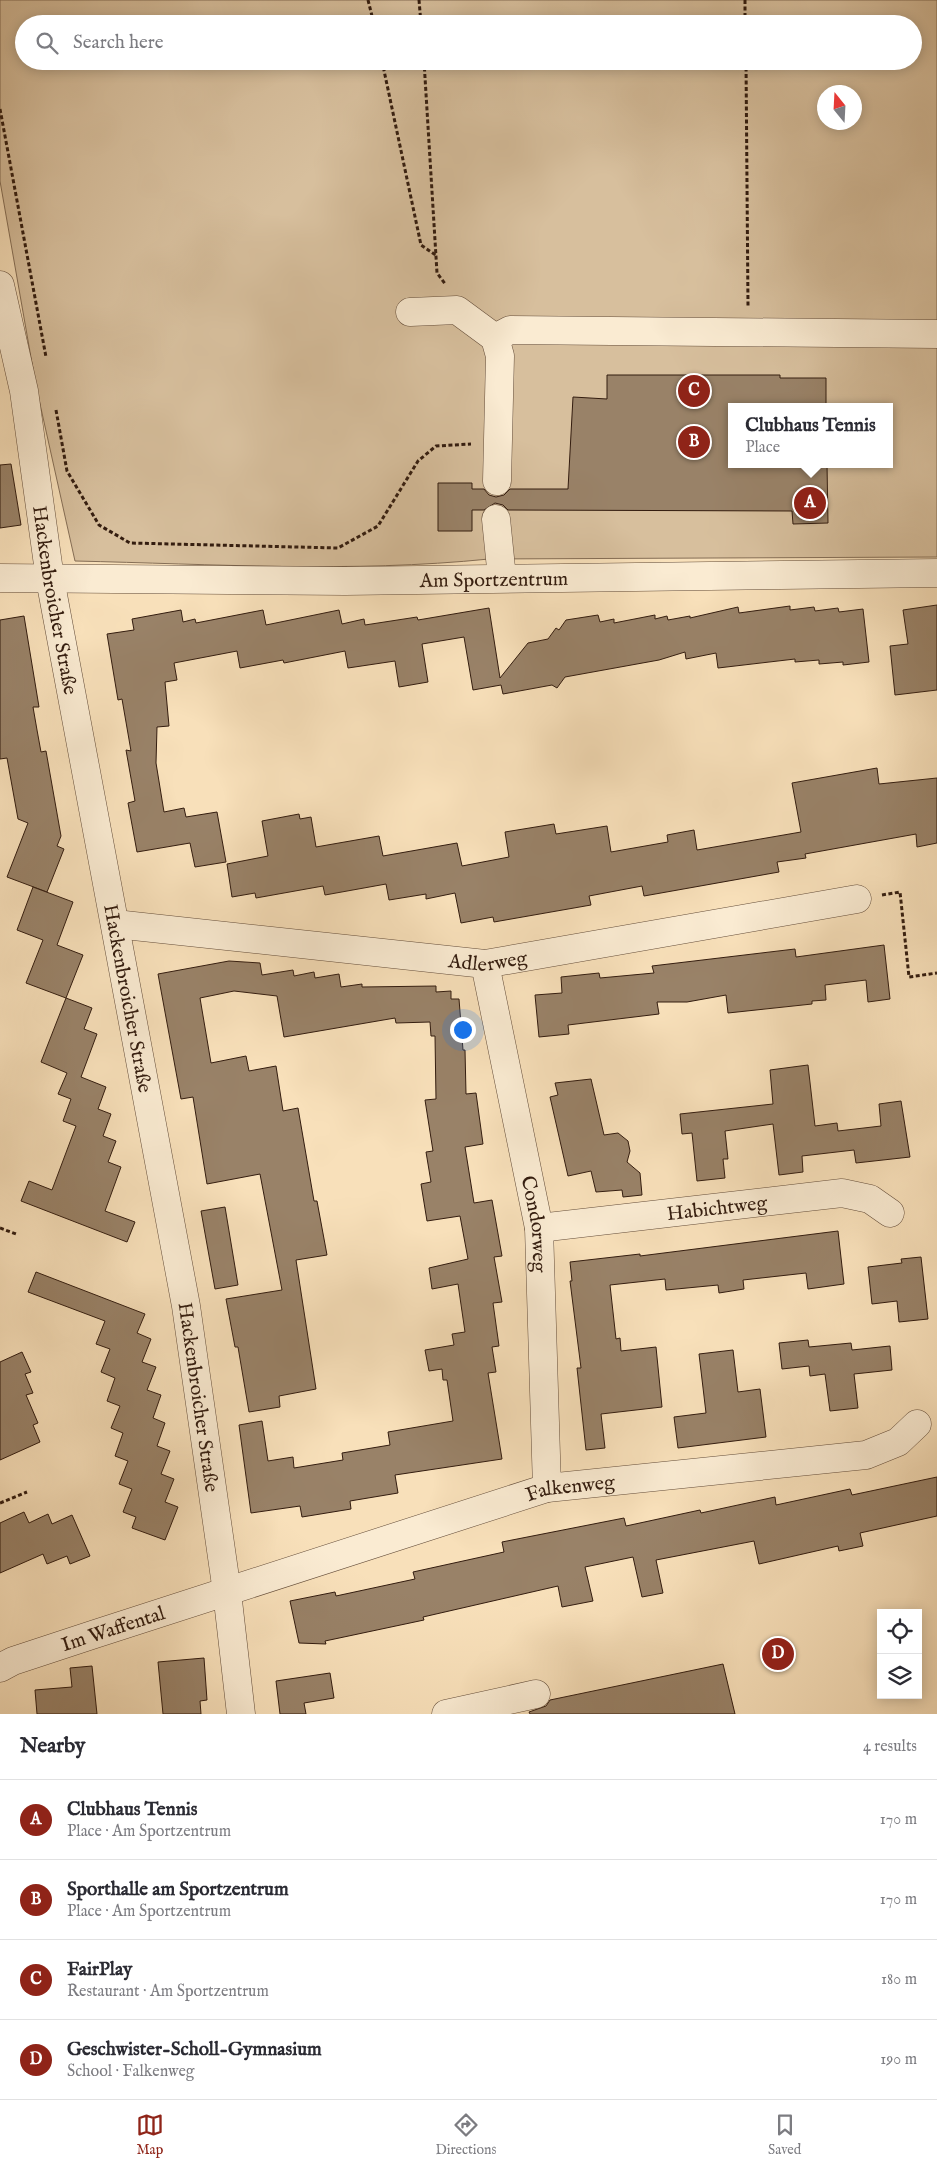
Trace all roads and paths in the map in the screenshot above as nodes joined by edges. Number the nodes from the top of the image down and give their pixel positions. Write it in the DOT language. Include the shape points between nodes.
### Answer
graph roads {
  1 [pos="368,0"];
  2 [pos="420,0"];
  3 [pos="745,0"];
  4 [pos="372,15"];
  5 [pos="421,15"];
  6 [pos="745,15"];
  7 [pos="384,70"];
  8 [pos="425,70"];
  9 [pos="746,70"];
  10 [pos="0,109"];
  11 [pos="437,256"];
  12 [pos="0,285"];
  13 [pos="451,291"];
  14 [pos="410,312"];
  15 [pos="748,334"];
  16 [pos="937,334"];
  17 [pos="494,338"];
  18 [pos="47,364"];
  19 [pos="54,403"];
  20 [pos="499,442"];
  21 [pos="497,482"];
  22 [pos="496,519"];
  23 [pos="937,573"];
  24 [pos="0,578"];
  25 [pos="502,578"];
  26 [pos="50,579"];
  27 [pos="900,892"];
  28 [pos="857,899"];
  29 [pos="115,924"];
  30 [pos="485,964"];
  31 [pos="937,973"];
  32 [pos="890,1213"];
  33 [pos="0,1228"];
  34 [pos="539,1228"];
  35 [pos="16,1234"];
  36 [pos="918,1424"];
  37 [pos="547,1488"];
  38 [pos="27,1492"];
  39 [pos="0,1504"];
  40 [pos="227,1592"];
  41 [pos="0,1668"];
  42 [pos="536,1694"];
  43 [pos="242,1714"];
  44 [pos="446,1714"];
  1 -- 4 [label="path"];
  2 -- 5 [label="path"];
  3 -- 6 [label="path"];
  7 -- 11 [label="path" via="421,245"];
  8 -- 11 [label="path"];
  9 -- 15 [label="path"];
  10 -- 18 [label="path"];
  11 -- 13 [label="path" via="437,273"];
  12 -- 26 [label="street, Hackenbroicher Straße" via="24,391"];
  14 -- 17 [label="street" via="457,310"];
  15 -- 16 [label="street"];
  15 -- 17 [label="street" via="510,330"];
  17 -- 20 [label="street" via="500,356"];
  19 -- 20 [label="path" via="67,471 98,525 130,542 338,548 378,526 418,461 436,446"];
  20 -- 21 [label="street"];
  22 -- 25 [label="street"];
  23 -- 25 [label="street, Am Sportzentrum"];
  24 -- 26 [label="street, Am Sportzentrum"];
  25 -- 26 [label="street, Am Sportzentrum" via="345,581"];
  26 -- 29 [label="street, Hackenbroicher Straße"];
  27 -- 31 [label="path" via="909,977"];
  28 -- 30 [label="street, Adlerweg"];
  29 -- 30 [label="street, Adlerweg"];
  29 -- 40 [label="street, Hackenbroicher Straße" via="186,1306"];
  30 -- 34 [label="street, Condorweg"];
  32 -- 34 [label="street, Habichtweg" via="870,1199 842,1193"];
  33 -- 35 [label="path"];
  34 -- 37 [label="street, Condorweg"];
  36 -- 37 [label="street, Falkenweg" via="898,1442 866,1455"];
  37 -- 40 [label="street, Falkenweg"];
  38 -- 39 [label="path"];
  40 -- 41 [label="street, Im Waffental" via="13,1661"];
  40 -- 43 [label="street, Hackenbroicher Straße"];
  42 -- 44 [label="street"];
}
